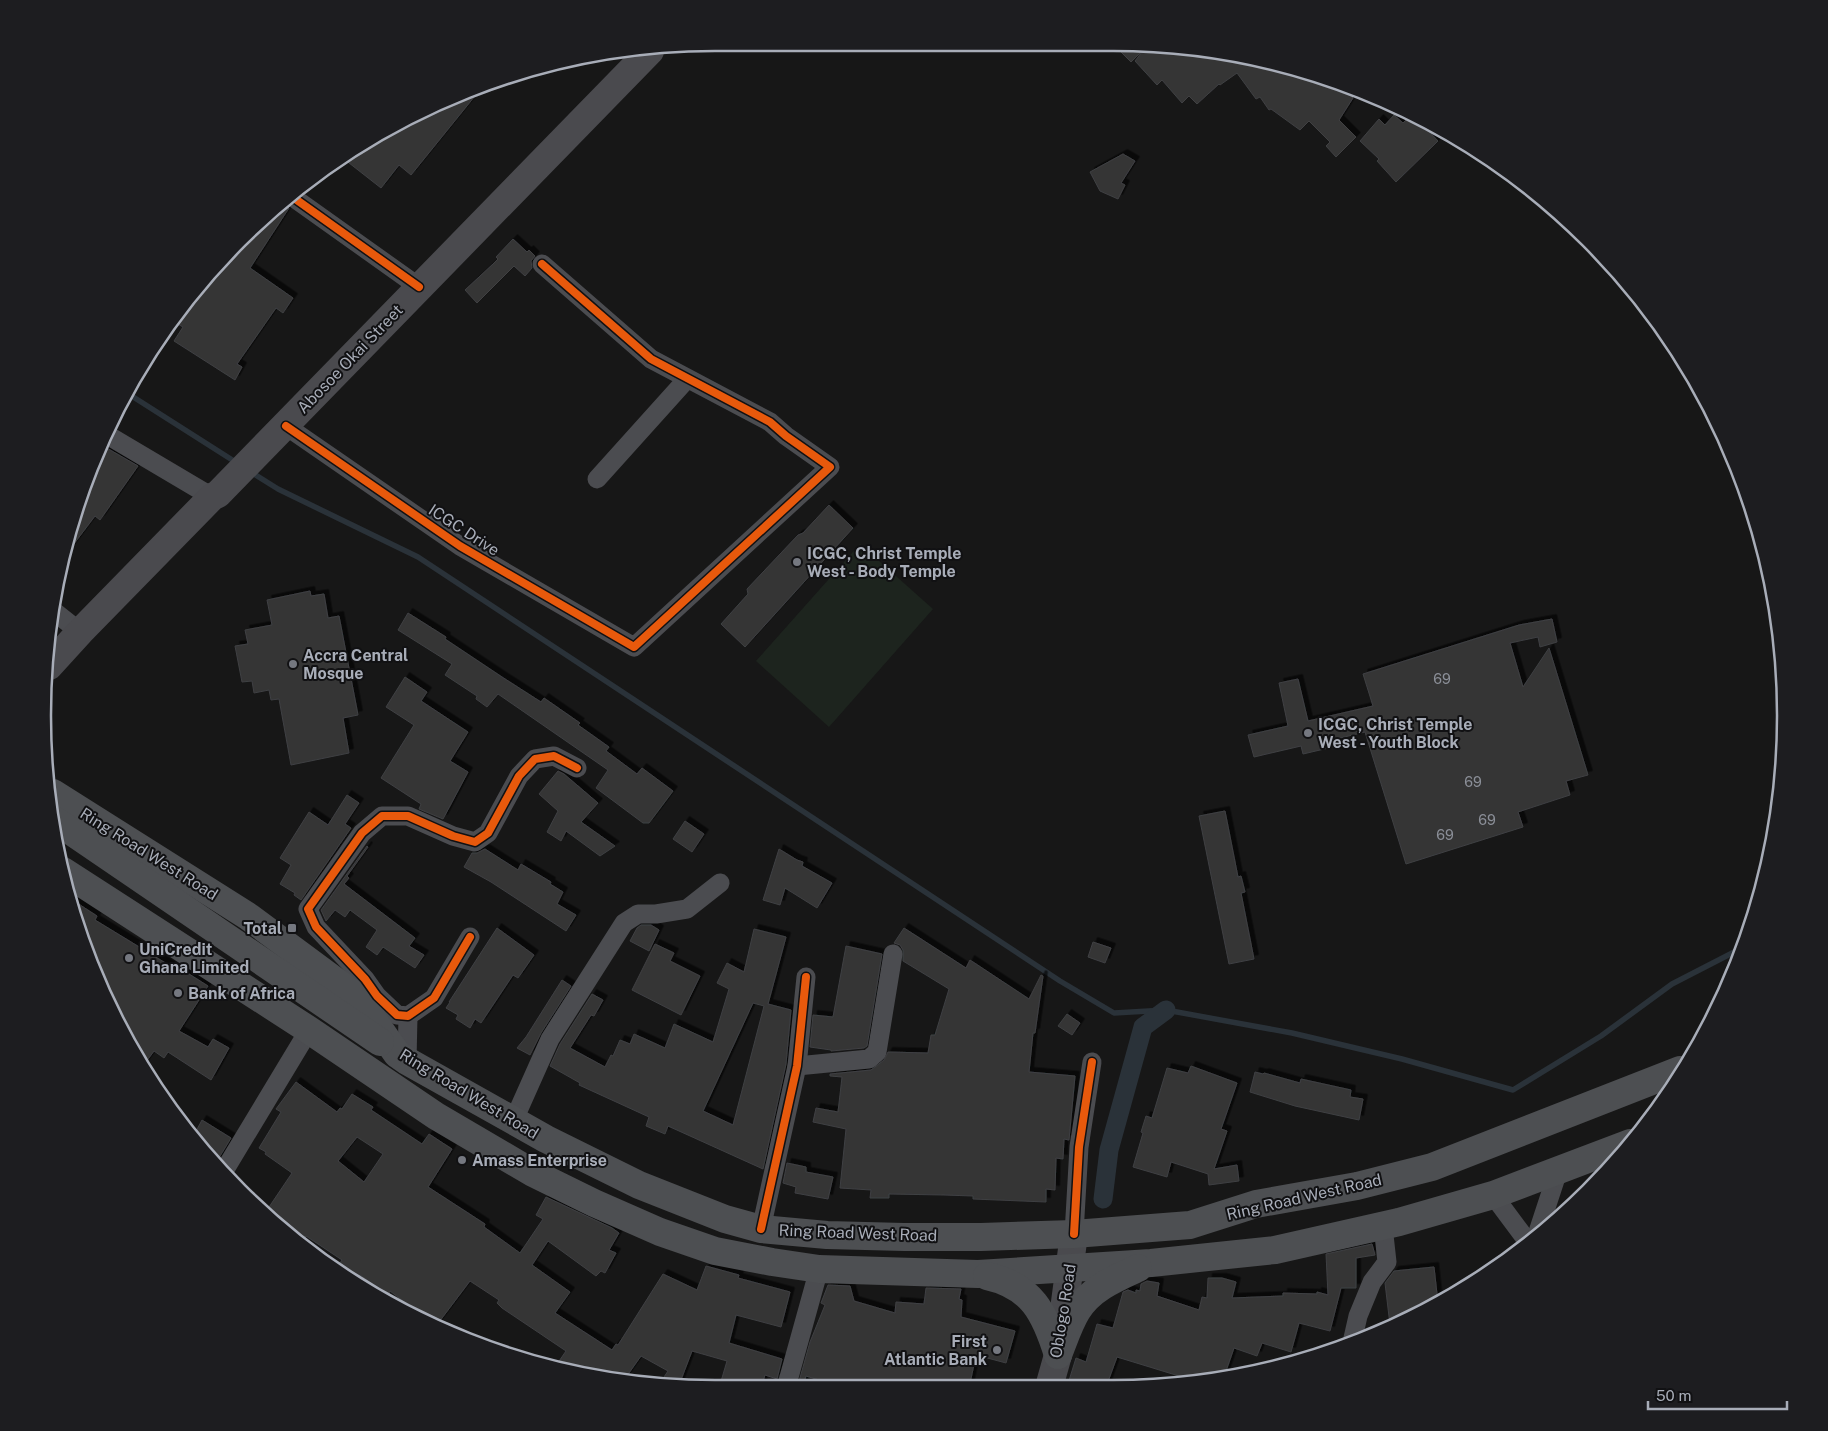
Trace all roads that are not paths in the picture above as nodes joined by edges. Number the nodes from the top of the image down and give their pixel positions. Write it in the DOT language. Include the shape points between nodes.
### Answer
graph roads {
  1 [pos="646,55"];
  2 [pos="297,200"];
  3 [pos="542,264"];
  4 [pos="419,287"];
  5 [pos="687,380"];
  6 [pos="277,435"];
  7 [pos="113,438"];
  8 [pos="597,479"];
  9 [pos="215,496"];
  10 [pos="59,616"];
  11 [pos="80,632"];
  12 [pos="54,660"];
  13 [pos="577,768"];
  14 [pos="56,795"];
  15 [pos="61,824"];
  16 [pos="68,861"];
  17 [pos="71,876"];
  18 [pos="720,883"];
  19 [pos="470,937"];
  20 [pos="893,954"];
  21 [pos="806,977"];
  22 [pos="408,1016"];
  23 [pos="309,1030"];
  24 [pos="348,1031"];
  25 [pos="402,1057"];
  26 [pos="1092,1062"];
  27 [pos="362,1066"];
  28 [pos="797,1066"];
  29 [pos="1673,1073"];
  30 [pos="514,1122"];
  31 [pos="1616,1149"];
  32 [pos="227,1165"];
  33 [pos="1558,1171"];
  34 [pos="1493,1195"];
  35 [pos="1256,1204"];
  36 [pos="1541,1222"];
  37 [pos="1383,1226"];
  38 [pos="761,1228"];
  39 [pos="1074,1234"];
  40 [pos="1524,1236"];
  41 [pos="1151,1263"];
  42 [pos="1070,1268"];
  43 [pos="819,1269"];
  44 [pos="978,1274"];
  45 [pos="1354,1334"];
  46 [pos="1058,1355"];
  47 [pos="788,1380"];
  48 [pos="1051,1380"];
  1 -- 4 [label="street, Abosoe Okai Street"];
  2 -- 4 [label="street"];
  3 -- 5 [label="street" via="651,359"];
  4 -- 6 [label="street, Abosoe Okai Street"];
  5 -- 6 [label="street, ICGC Drive" via="770,422 830,467 634,647"];
  5 -- 8 [label="street"];
  6 -- 9 [label="street, Abosoe Okai Street"];
  7 -- 9 [label="street"];
  9 -- 11 [label="street, Abosoe Okai Street"];
  10 -- 11 [label="street"];
  11 -- 12 [label="street, Abosoe Okai Street"];
  13 -- 22 [label="street" via="554,756 535,759 519,776 488,833 475,842 408,816 382,816 362,833 308,909 316,927 377,996 397,1015"];
  14 -- 25 [label="main road, Ring Road West Road" via="249,917 357,997"];
  15 -- 24 [label="main road, Ring Road West Road"];
  16 -- 24 [label="main road"];
  17 -- 23 [label="main road, Ring Road West Road"];
  18 -- 30 [label="street" via="687,909 638,914 624,923 550,1039"];
  19 -- 22 [label="street" via="434,998"];
  20 -- 28 [label="street" via="877,1052 869,1059"];
  21 -- 28 [label="street"];
  22 -- 25 [label="street"];
  23 -- 27 [label="main road, Ring Road West Road"];
  23 -- 32 [label="street"];
  24 -- 25 [label="main road"];
  24 -- 27 [label="main road"];
  25 -- 30 [label="main road, Ring Road West Road"];
  26 -- 39 [label="street" via="1079,1147"];
  27 -- 43 [label="main road, Ring Road West Road" via="436,1116 594,1204 715,1251"];
  28 -- 38 [label="street"];
  29 -- 35 [label="main road, Ring Road West Road" via="1432,1167 1357,1186"];
  30 -- 38 [label="main road, Ring Road West Road" via="639,1185 725,1219"];
  31 -- 33 [label="main road, Ring Road West Road"];
  33 -- 34 [label="main road, Ring Road West Road"];
  33 -- 36 [label="street"];
  34 -- 37 [label="main road, Ring Road West Road"];
  34 -- 40 [label="street"];
  35 -- 39 [label="main road, Ring Road West Road" via="1190,1225"];
  35 -- 42 [label="main road" via="1226,1233 1101,1249"];
  37 -- 41 [label="main road, Ring Road West Road" via="1275,1250"];
  37 -- 45 [label="street" via="1387,1262 1372,1282"];
  38 -- 39 [label="main road, Ring Road West Road" via="827,1235 894,1237"];
  39 -- 42 [label="street, Oblogo Road"];
  41 -- 42 [label="main road, Ring Road West Road"];
  41 -- 46 [label="main road" via="1095,1291 1078,1310"];
  42 -- 44 [label="main road, Ring Road West Road"];
  42 -- 46 [label="street, Oblogo Road"];
  43 -- 44 [label="main road, Ring Road West Road"];
  43 -- 47 [label="street"];
  44 -- 46 [label="main road" via="1002,1279 1030,1298 1041,1310"];
  46 -- 48 [label="street, Oblogo Road"];
}
